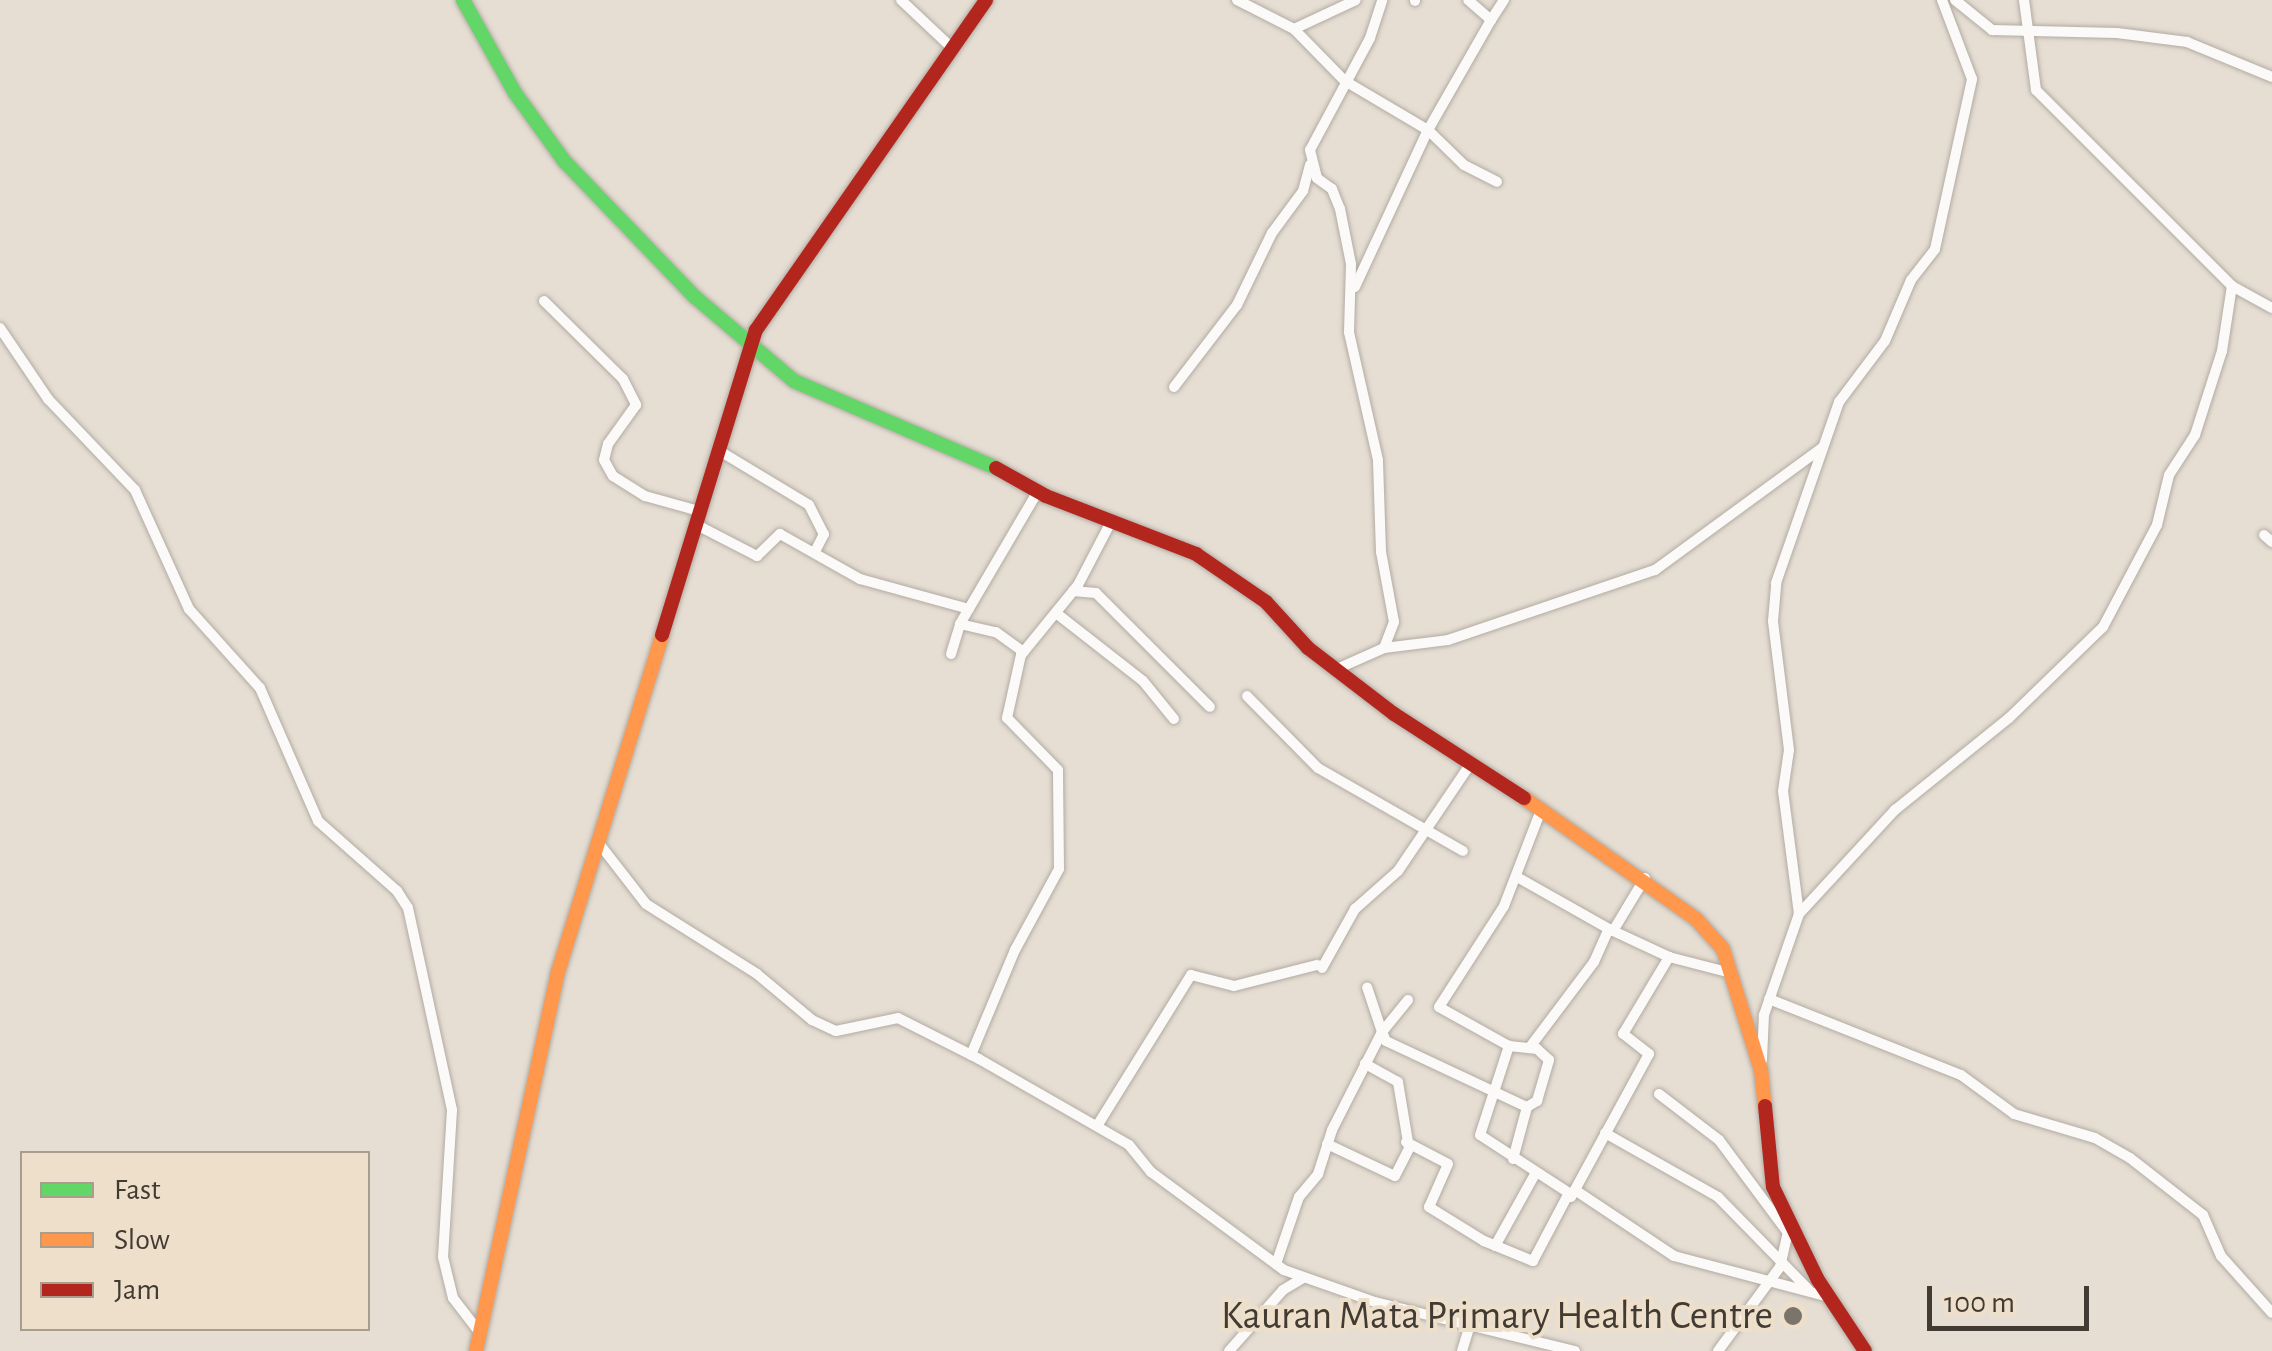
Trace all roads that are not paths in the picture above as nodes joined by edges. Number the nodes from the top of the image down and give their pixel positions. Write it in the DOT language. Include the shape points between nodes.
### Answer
graph roads {
  1 [pos="463,0"];
  2 [pos="901,0"];
  3 [pos="986,0"];
  4 [pos="1236,0"];
  5 [pos="1356,0"];
  6 [pos="1382,0"];
  7 [pos="1468,0"];
  8 [pos="1504,0"];
  9 [pos="1942,0"];
  10 [pos="1955,0"];
  11 [pos="2024,0"];
  12 [pos="1491,20"];
  13 [pos="1294,29"];
  14 [pos="2030,30"];
  15 [pos="952,48"];
  16 [pos="2272,78"];
  17 [pos="1345,81"];
  18 [pos="1428,130"];
  19 [pos="1310,164"];
  20 [pos="1497,182"];
  21 [pos="2232,286"];
  22 [pos="1352,292"];
  23 [pos="544,301"];
  24 [pos="2270,305"];
  25 [pos="0,328"];
  26 [pos="750,348"];
  27 [pos="1174,387"];
  28 [pos="1824,446"];
  29 [pos="718,450"];
  30 [pos="1038,491"];
  31 [pos="697,517"];
  32 [pos="1112,520"];
  33 [pos="815,552"];
  34 [pos="1073,592"];
  35 [pos="970,609"];
  36 [pos="1056,612"];
  37 [pos="960,624"];
  38 [pos="1384,648"];
  39 [pos="1024,652"];
  40 [pos="951,654"];
  41 [pos="1339,668"];
  42 [pos="1247,696"];
  43 [pos="1210,706"];
  44 [pos="1174,719"];
  45 [pos="1470,763"];
  46 [pos="1540,810"];
  47 [pos="1429,828"];
  48 [pos="601,846"];
  49 [pos="1464,851"];
  50 [pos="1517,877"];
  51 [pos="1645,878"];
  52 [pos="1799,914"];
  53 [pos="1611,930"];
  54 [pos="1669,957"];
  55 [pos="1731,973"];
  56 [pos="1367,987"];
  57 [pos="1769,999"];
  58 [pos="1408,1000"];
  59 [pos="1382,1032"];
  60 [pos="1509,1046"];
  61 [pos="1530,1047"];
  62 [pos="971,1056"];
  63 [pos="1365,1064"];
  64 [pos="1761,1070"];
  65 [pos="1497,1092"];
  66 [pos="1659,1094"];
  67 [pos="1527,1107"];
  68 [pos="1097,1126"];
  69 [pos="1605,1133"];
  70 [pos="1406,1142"];
  71 [pos="1327,1144"];
  72 [pos="1513,1159"];
  73 [pos="1536,1174"];
  74 [pos="1572,1194"];
  75 [pos="1789,1230"];
  76 [pos="1495,1246"];
  77 [pos="1782,1257"];
  78 [pos="1276,1264"];
  79 [pos="1303,1278"];
  80 [pos="1773,1278"];
  81 [pos="1812,1295"];
  82 [pos="1828,1297"];
  83 [pos="2272,1313"];
  84 [pos="1469,1328"];
  85 [pos="480,1334"];
  86 [pos="476,1351"];
  87 [pos="1229,1351"];
  88 [pos="1462,1351"];
  89 [pos="1574,1351"];
  90 [pos="1718,1351"];
  91 [pos="1865,1351"];
  1 -- 26 [label="street" via="515,93 565,162"];
  2 -- 15 [label="street"];
  3 -- 15 [label="street"];
  4 -- 13 [label="street"];
  5 -- 13 [label="street"];
  6 -- 17 [label="street"];
  7 -- 12 [label="street"];
  8 -- 12 [label="street"];
  9 -- 28 [label="street" via="1972,79 1935,249 1912,280 1885,341 1839,402"];
  10 -- 14 [label="street" via="1992,30"];
  11 -- 14 [label="street"];
  12 -- 18 [label="street"];
  13 -- 17 [label="street"];
  14 -- 16 [label="street" via="2187,42"];
  14 -- 21 [label="street" via="2036,90"];
  15 -- 26 [label="street" via="788,276"];
  17 -- 18 [label="street"];
  17 -- 19 [label="street" via="1320,123"];
  18 -- 20 [label="street" via="1464,165"];
  18 -- 22 [label="street"];
  19 -- 22 [label="street" via="1340,209"];
  19 -- 27 [label="street" via="1303,191 1272,233 1237,305"];
  21 -- 24 [label="street"];
  21 -- 52 [label="street" via="2222,351 2195,436 2169,475 2156,525 2102,627 2009,718 1895,810"];
  22 -- 38 [label="street" via="1348,332 1378,460 1381,552 1393,609"];
  23 -- 31 [label="street" via="623,379 636,405 608,444 604,460 613,476"];
  25 -- 85 [label="street" via="48,399 135,490 189,609 260,688 318,821 408,908 452,1110 443,1257 454,1298"];
  26 -- 29 [label="street"];
  26 -- 30 [label="street" via="842,407 966,451"];
  28 -- 38 [label="street" via="1655,570 1448,640"];
  28 -- 52 [label="street" via="1776,584 1773,621 1789,750 1782,791"];
  29 -- 31 [label="street"];
  29 -- 33 [label="street" via="809,506 824,534"];
  30 -- 32 [label="street"];
  30 -- 35 [label="street"];
  31 -- 33 [label="street" via="756,556 780,534"];
  31 -- 48 [label="street"];
  32 -- 34 [label="street"];
  32 -- 41 [label="street" via="1196,554 1236,580"];
  33 -- 35 [label="street" via="860,579"];
  34 -- 36 [label="street"];
  34 -- 43 [label="street" via="1096,593"];
  35 -- 37 [label="street"];
  36 -- 39 [label="street"];
  36 -- 44 [label="street" via="1143,681"];
  37 -- 39 [label="street" via="996,632"];
  37 -- 40 [label="street"];
  38 -- 41 [label="street"];
  39 -- 62 [label="street" via="1007,718 1058,770 1059,868 1015,950"];
  41 -- 45 [label="street"];
  42 -- 47 [label="street" via="1318,768"];
  45 -- 46 [label="street"];
  45 -- 47 [label="street"];
  46 -- 50 [label="street"];
  46 -- 51 [label="street"];
  47 -- 49 [label="street"];
  47 -- 68 [label="street" via="1398,871 1355,910 1319,966 1234,986 1191,975"];
  48 -- 62 [label="street" via="646,904 756,974 812,1020 836,1031 898,1018"];
  48 -- 85 [label="street" via="558,972"];
  50 -- 53 [label="street"];
  50 -- 60 [label="street" via="1439,1007"];
  51 -- 53 [label="street"];
  51 -- 55 [label="street" via="1696,919 1723,949"];
  52 -- 57 [label="street"];
  53 -- 54 [label="street"];
  53 -- 61 [label="street"];
  54 -- 55 [label="street"];
  54 -- 69 [label="street" via="1626,1022 1623,1034 1649,1054"];
  55 -- 64 [label="street"];
  56 -- 59 [label="street"];
  57 -- 64 [label="street"];
  57 -- 83 [label="street" via="1962,1076 2014,1114 2095,1138 2130,1158 2203,1216 2221,1256"];
  58 -- 59 [label="street"];
  59 -- 63 [label="street"];
  59 -- 65 [label="street" via="1386,1041"];
  60 -- 61 [label="street"];
  60 -- 65 [label="street" via="1492,1084"];
  61 -- 67 [label="street" via="1551,1066 1538,1101"];
  62 -- 68 [label="street"];
  63 -- 70 [label="street" via="1398,1082"];
  63 -- 71 [label="street"];
  64 -- 75 [label="street" via="1773,1187"];
  65 -- 67 [label="street"];
  65 -- 72 [label="street" via="1480,1135"];
  66 -- 75 [label="street" via="1719,1140"];
  67 -- 72 [label="street"];
  68 -- 78 [label="street"];
  69 -- 74 [label="street"];
  69 -- 77 [label="street" via="1718,1197"];
  70 -- 71 [label="street" via="1395,1176"];
  70 -- 76 [label="street" via="1448,1164 1429,1207"];
  71 -- 78 [label="street"];
  72 -- 73 [label="street"];
  73 -- 74 [label="street"];
  73 -- 76 [label="street"];
  74 -- 76 [label="street" via="1534,1261"];
  74 -- 80 [label="street" via="1674,1256"];
  75 -- 77 [label="street"];
  75 -- 82 [label="street"];
  77 -- 80 [label="street"];
  77 -- 81 [label="street"];
  78 -- 79 [label="street"];
  79 -- 84 [label="street"];
  79 -- 87 [label="street" via="1283,1290"];
  80 -- 81 [label="street"];
  80 -- 90 [label="street"];
  81 -- 82 [label="street"];
  82 -- 91 [label="street"];
  84 -- 88 [label="street"];
  84 -- 89 [label="street"];
  85 -- 86 [label="street"];
}
